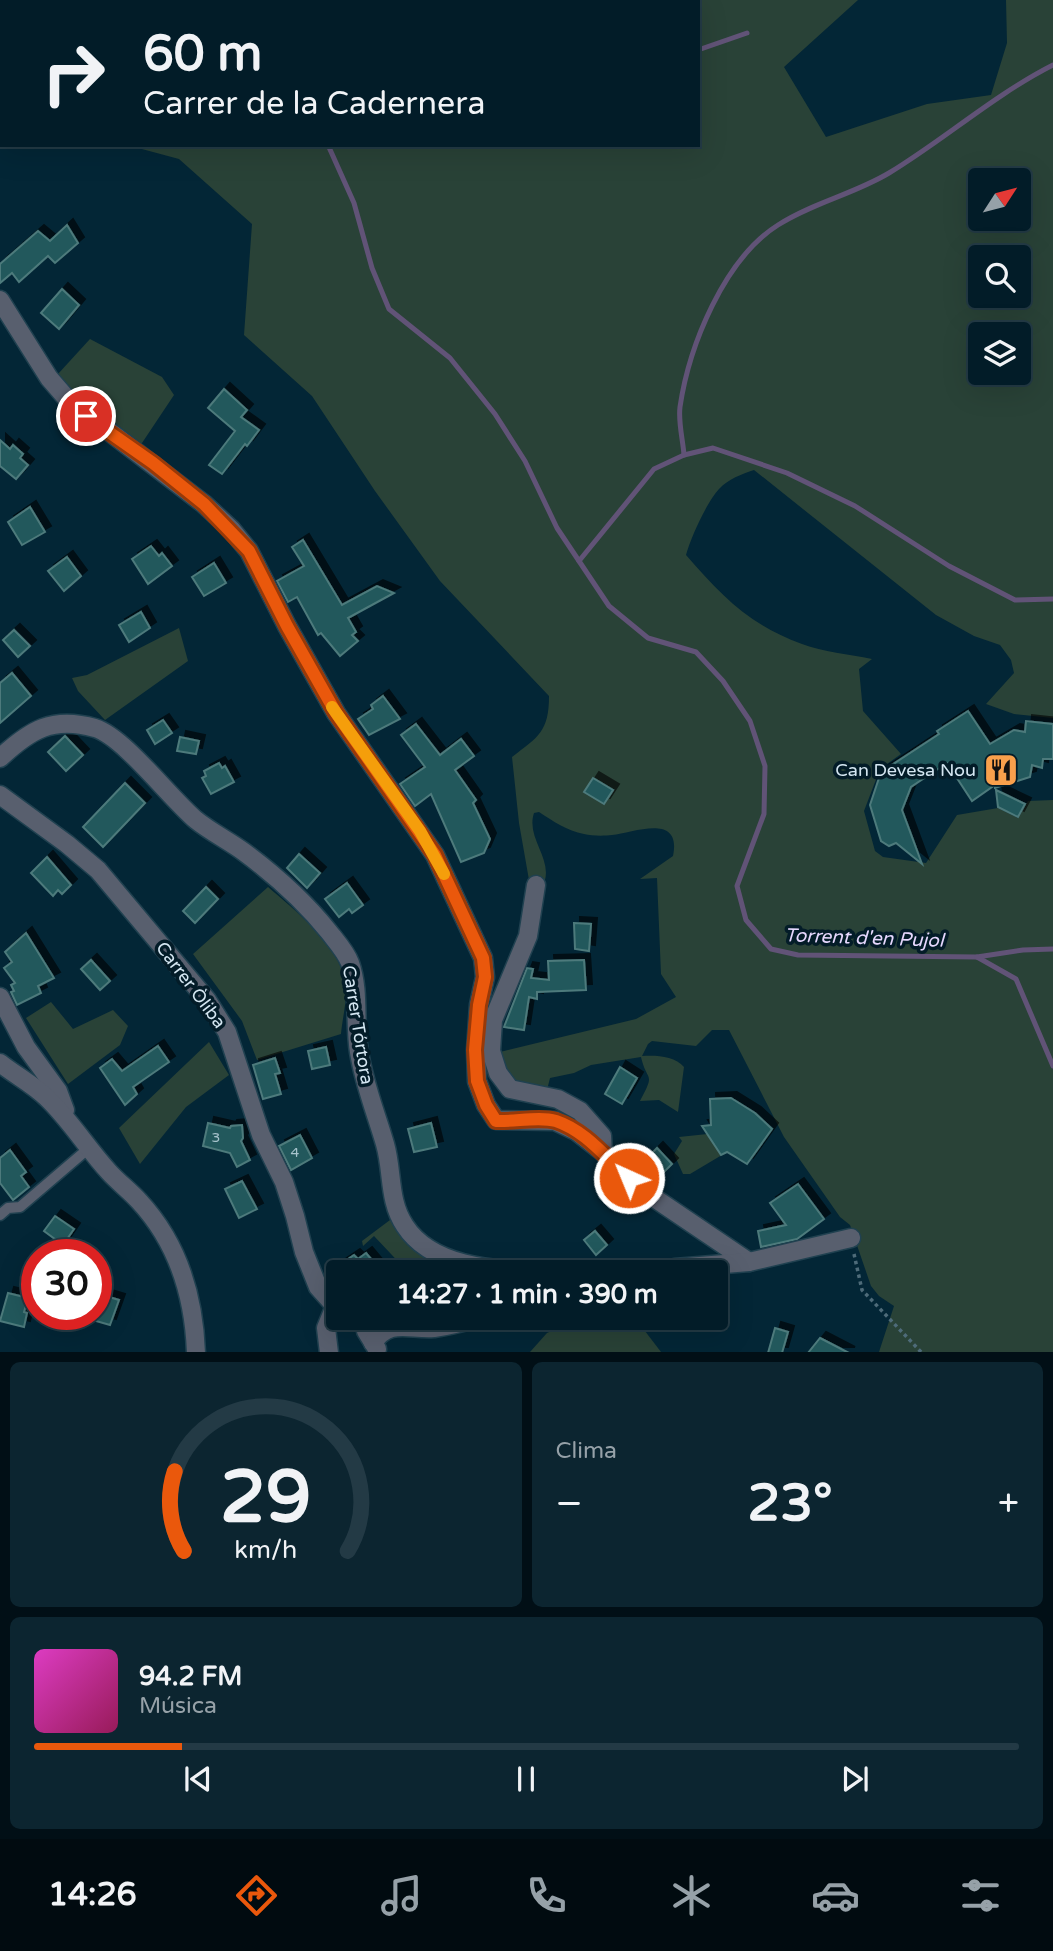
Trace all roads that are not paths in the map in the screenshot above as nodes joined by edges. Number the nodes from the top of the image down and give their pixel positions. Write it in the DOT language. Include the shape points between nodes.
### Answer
graph roads {
  1 [pos="0,300"];
  2 [pos="0,758"];
  3 [pos="0,795"];
  4 [pos="536,885"];
  5 [pos="0,998"];
  6 [pos="0,1063"];
  7 [pos="70,1124"];
  8 [pos="89,1148"];
  9 [pos="603,1152"];
  10 [pos="0,1215"];
  11 [pos="850,1238"];
  12 [pos="459,1260"];
  13 [pos="749,1262"];
  14 [pos="728,1264"];
  15 [pos="326,1295"];
  16 [pos="326,1330"];
  17 [pos="366,1330"];
  18 [pos="383,1330"];
  19 [pos="376,1348"];
  20 [pos="196,1352"];
  21 [pos="329,1352"];
  1 -- 9 [label="street" via="68,400 204,504 249,551 336,713 435,855 483,958 485,977 475,1050 477,1081 496,1121 555,1121"];
  2 -- 12 [label="street, Carrer Tórtora" via="40,727 67,724 115,737 199,822 247,854 311,910 350,961 359,1053 386,1147 396,1210 422,1245"];
  3 -- 15 [label="street, Carrer Òliba" via="98,870 207,1000 227,1032 261,1135 284,1182 303,1252"];
  4 -- 9 [label="street" via="528,936 493,1020 491,1051 498,1073 510,1089 558,1100 580,1111 602,1136"];
  5 -- 7 [label="street" via="26,1047 58,1091"];
  6 -- 7 [label="street" via="46,1096"];
  7 -- 8 [label="street"];
  8 -- 10 [label="lane" via="20,1206"];
  8 -- 20 [label="street" via="141,1202 178,1259 194,1315"];
  9 -- 13 [label="street" via="641,1189"];
  11 -- 13 [label="street"];
  13 -- 14 [label="street"];
  16 -- 21 [label="street"];
  17 -- 19 [label="street"];
  18 -- 19 [label="street"];
}
